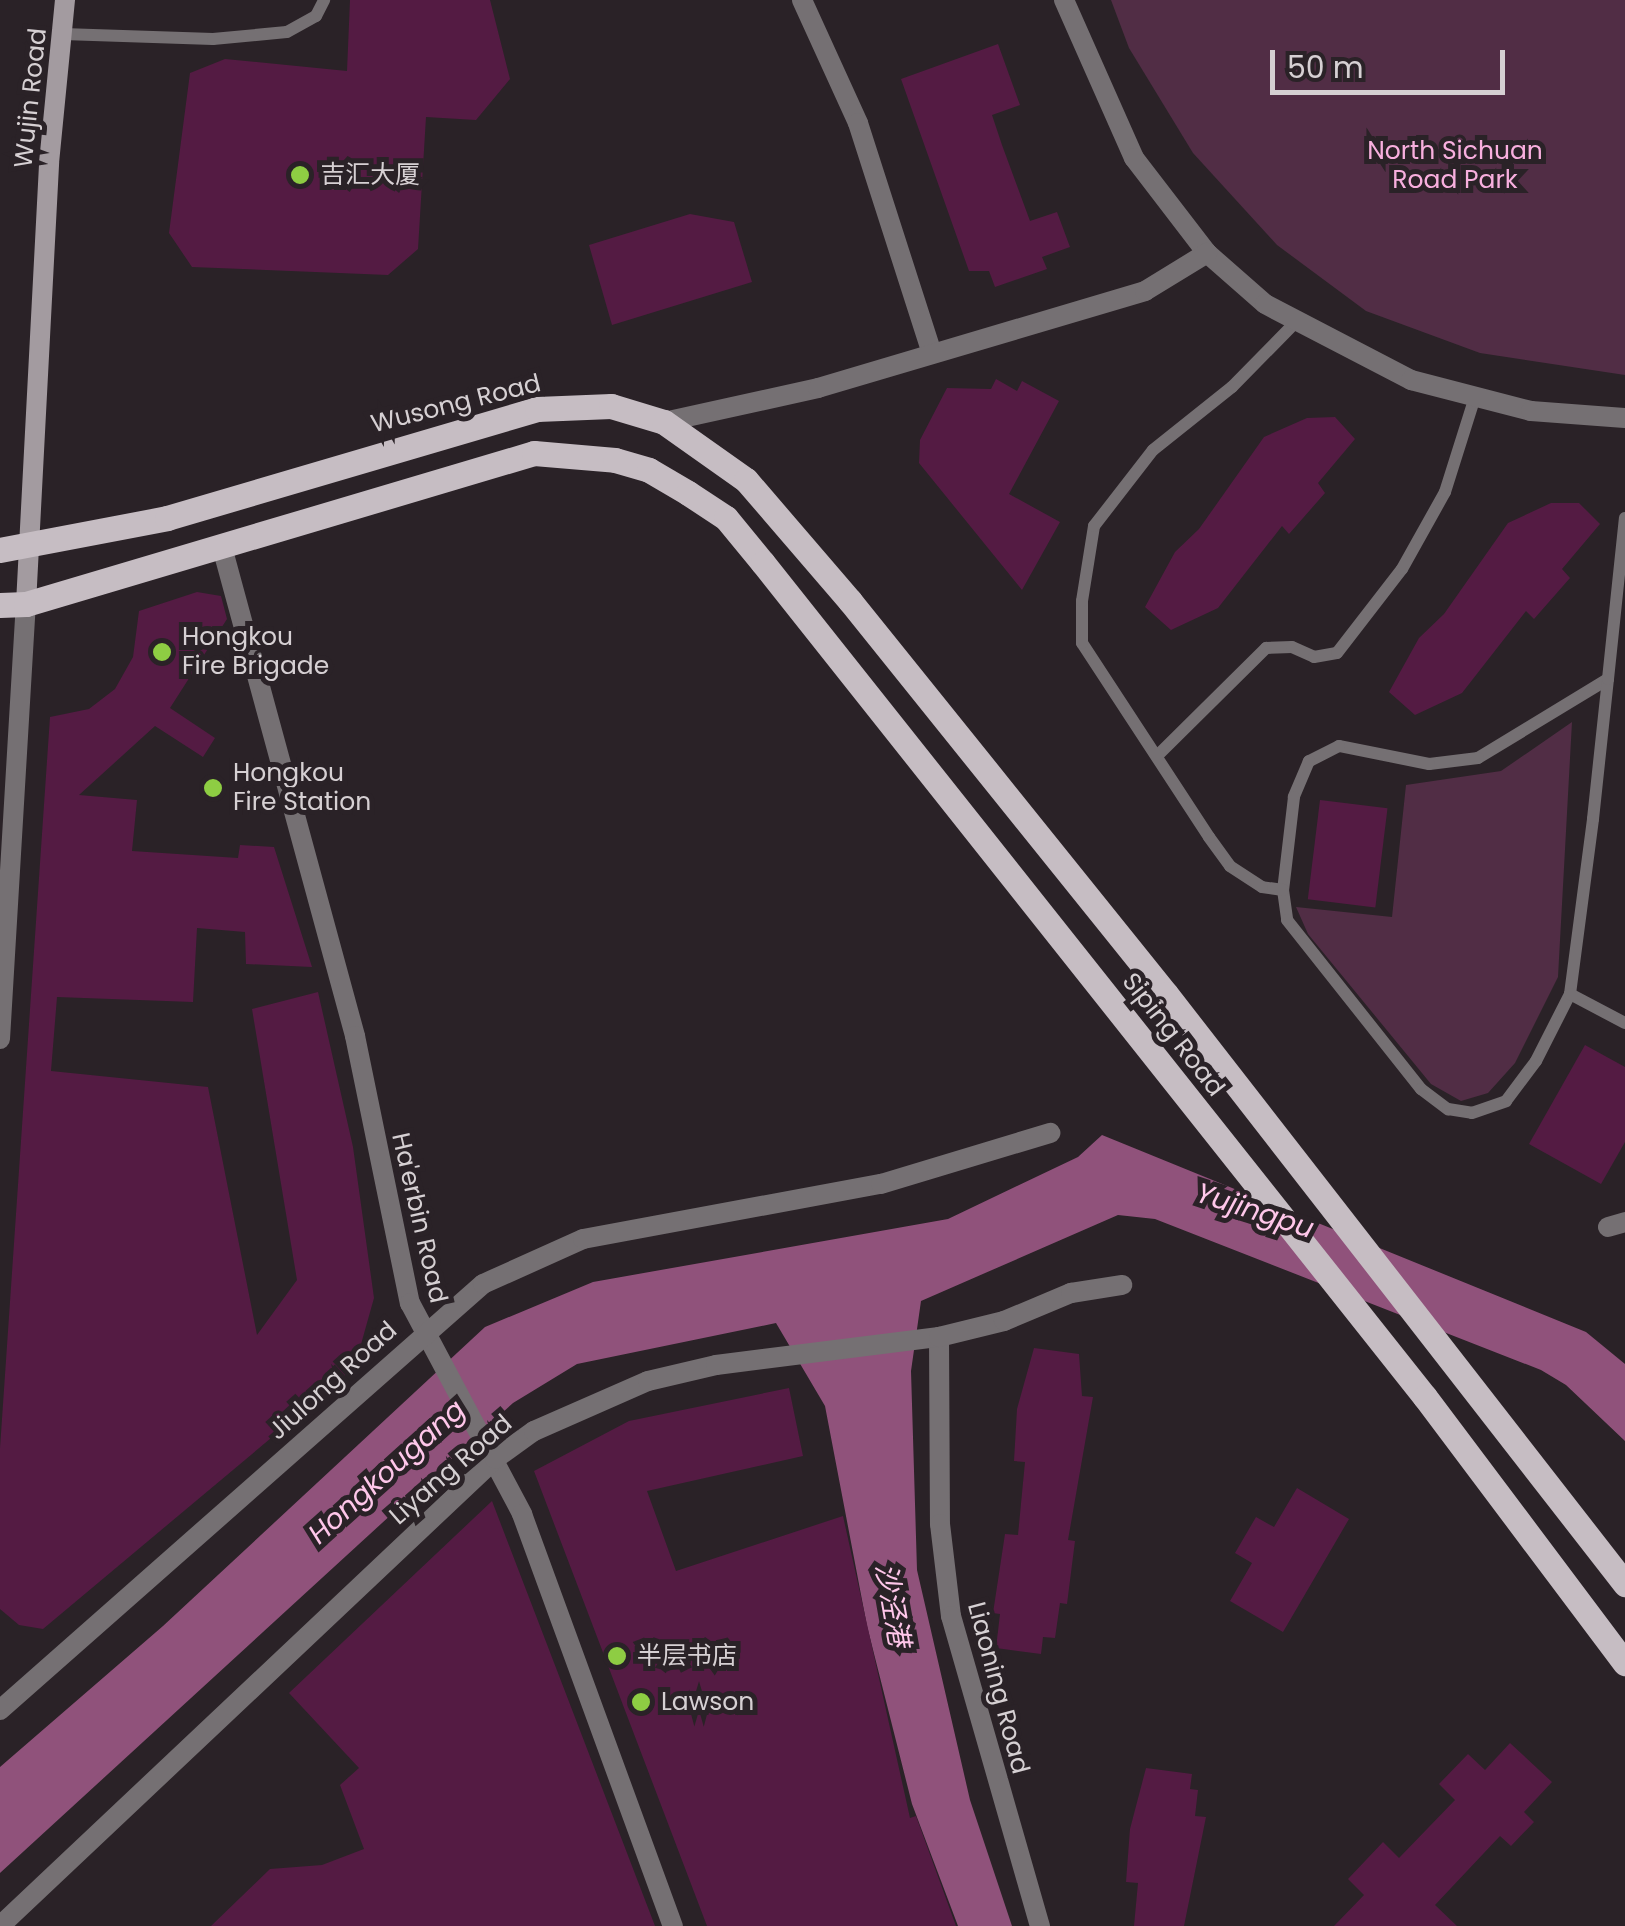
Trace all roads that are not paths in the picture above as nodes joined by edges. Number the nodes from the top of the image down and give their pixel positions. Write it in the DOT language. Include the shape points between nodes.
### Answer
graph roads {
  1 [pos="65,0"];
  2 [pos="324,0"];
  3 [pos="802,0"];
  4 [pos="1064,0"];
  5 [pos="64,34"];
  6 [pos="1208,253"];
  7 [pos="1294,323"];
  8 [pos="932,353"];
  9 [pos="1474,400"];
  10 [pos="1625,418"];
  11 [pos="664,422"];
  12 [pos="1625,518"];
  13 [pos="222,547"];
  14 [pos="13,549"];
  15 [pos="13,604"];
  16 [pos="1608,679"];
  17 [pos="1159,754"];
  18 [pos="6,846"];
  19 [pos="1283,890"];
  20 [pos="1570,994"];
  21 [pos="1625,1022"];
  22 [pos="0,1040"];
  23 [pos="1050,1133"];
  24 [pos="1122,1285"];
  25 [pos="424,1333"];
  26 [pos="939,1337"];
  27 [pos="495,1459"];
  28 [pos="1625,1584"];
  29 [pos="1625,1664"];
  30 [pos="2,1705"];
  31 [pos="0,1926"];
  32 [pos="673,1926"];
  33 [pos="1040,1926"];
  1 -- 5 [label="street, Wujin Road"];
  2 -- 5 [label="lane" via="316,16 287,32 213,38"];
  3 -- 8 [label="street" via="858,123"];
  4 -- 6 [label="street" via="1134,158"];
  5 -- 14 [label="street, Wujin Road"];
  6 -- 7 [label="street"];
  6 -- 8 [label="street, Wusong Road" via="1145,291"];
  7 -- 9 [label="street" via="1359,358"];
  7 -- 17 [label="lane" via="1232,387 1153,450 1094,526 1082,642 1110,694"];
  8 -- 11 [label="street, Wusong Road" via="744,407"];
  9 -- 10 [label="street"];
  9 -- 17 [label="lane" via="1445,492 1402,569 1338,653 1314,657 1292,647 1266,648"];
  11 -- 14 [label="main road, Wusong Road" via="611,406 538,409 167,518"];
  11 -- 28 [label="main road, Siping Road" via="746,480 850,601"];
  12 -- 16 [label="lane"];
  13 -- 15 [label="main road"];
  13 -- 25 [label="street, Ha'erbin Road" via="351,1020 401,1270"];
  13 -- 29 [label="main road, Siping Road" via="534,453 650,470 726,518 1348,1301"];
  14 -- 15 [label="street, Wujin Road"];
  15 -- 18 [label="street, Wujin Road"];
  16 -- 19 [label="lane" via="1478,758 1428,764 1339,746 1310,761 1294,798"];
  16 -- 20 [label="lane"];
  17 -- 19 [label="lane" via="1230,866 1262,887"];
  18 -- 22 [label="street, Wujin Road"];
  19 -- 20 [label="lane" via="1287,920 1303,946 1422,1089 1448,1110 1472,1113 1506,1101 1536,1061"];
  20 -- 21 [label="lane"];
  23 -- 25 [label="street, Jiulong Road" via="898,1180 583,1239 483,1284"];
  24 -- 26 [label="street, Liyang Road" via="1071,1293 1004,1322"];
  25 -- 27 [label="street, Ha'erbin Road"];
  25 -- 30 [label="street, Jiulong Road"];
  26 -- 27 [label="street, Liyang Road" via="648,1381 534,1431"];
  26 -- 33 [label="street, Liaoning Road" via="940,1524 951,1616"];
  27 -- 31 [label="street, Liyang Road"];
  27 -- 32 [label="street, Ha'erbin Road" via="522,1514"];
}
